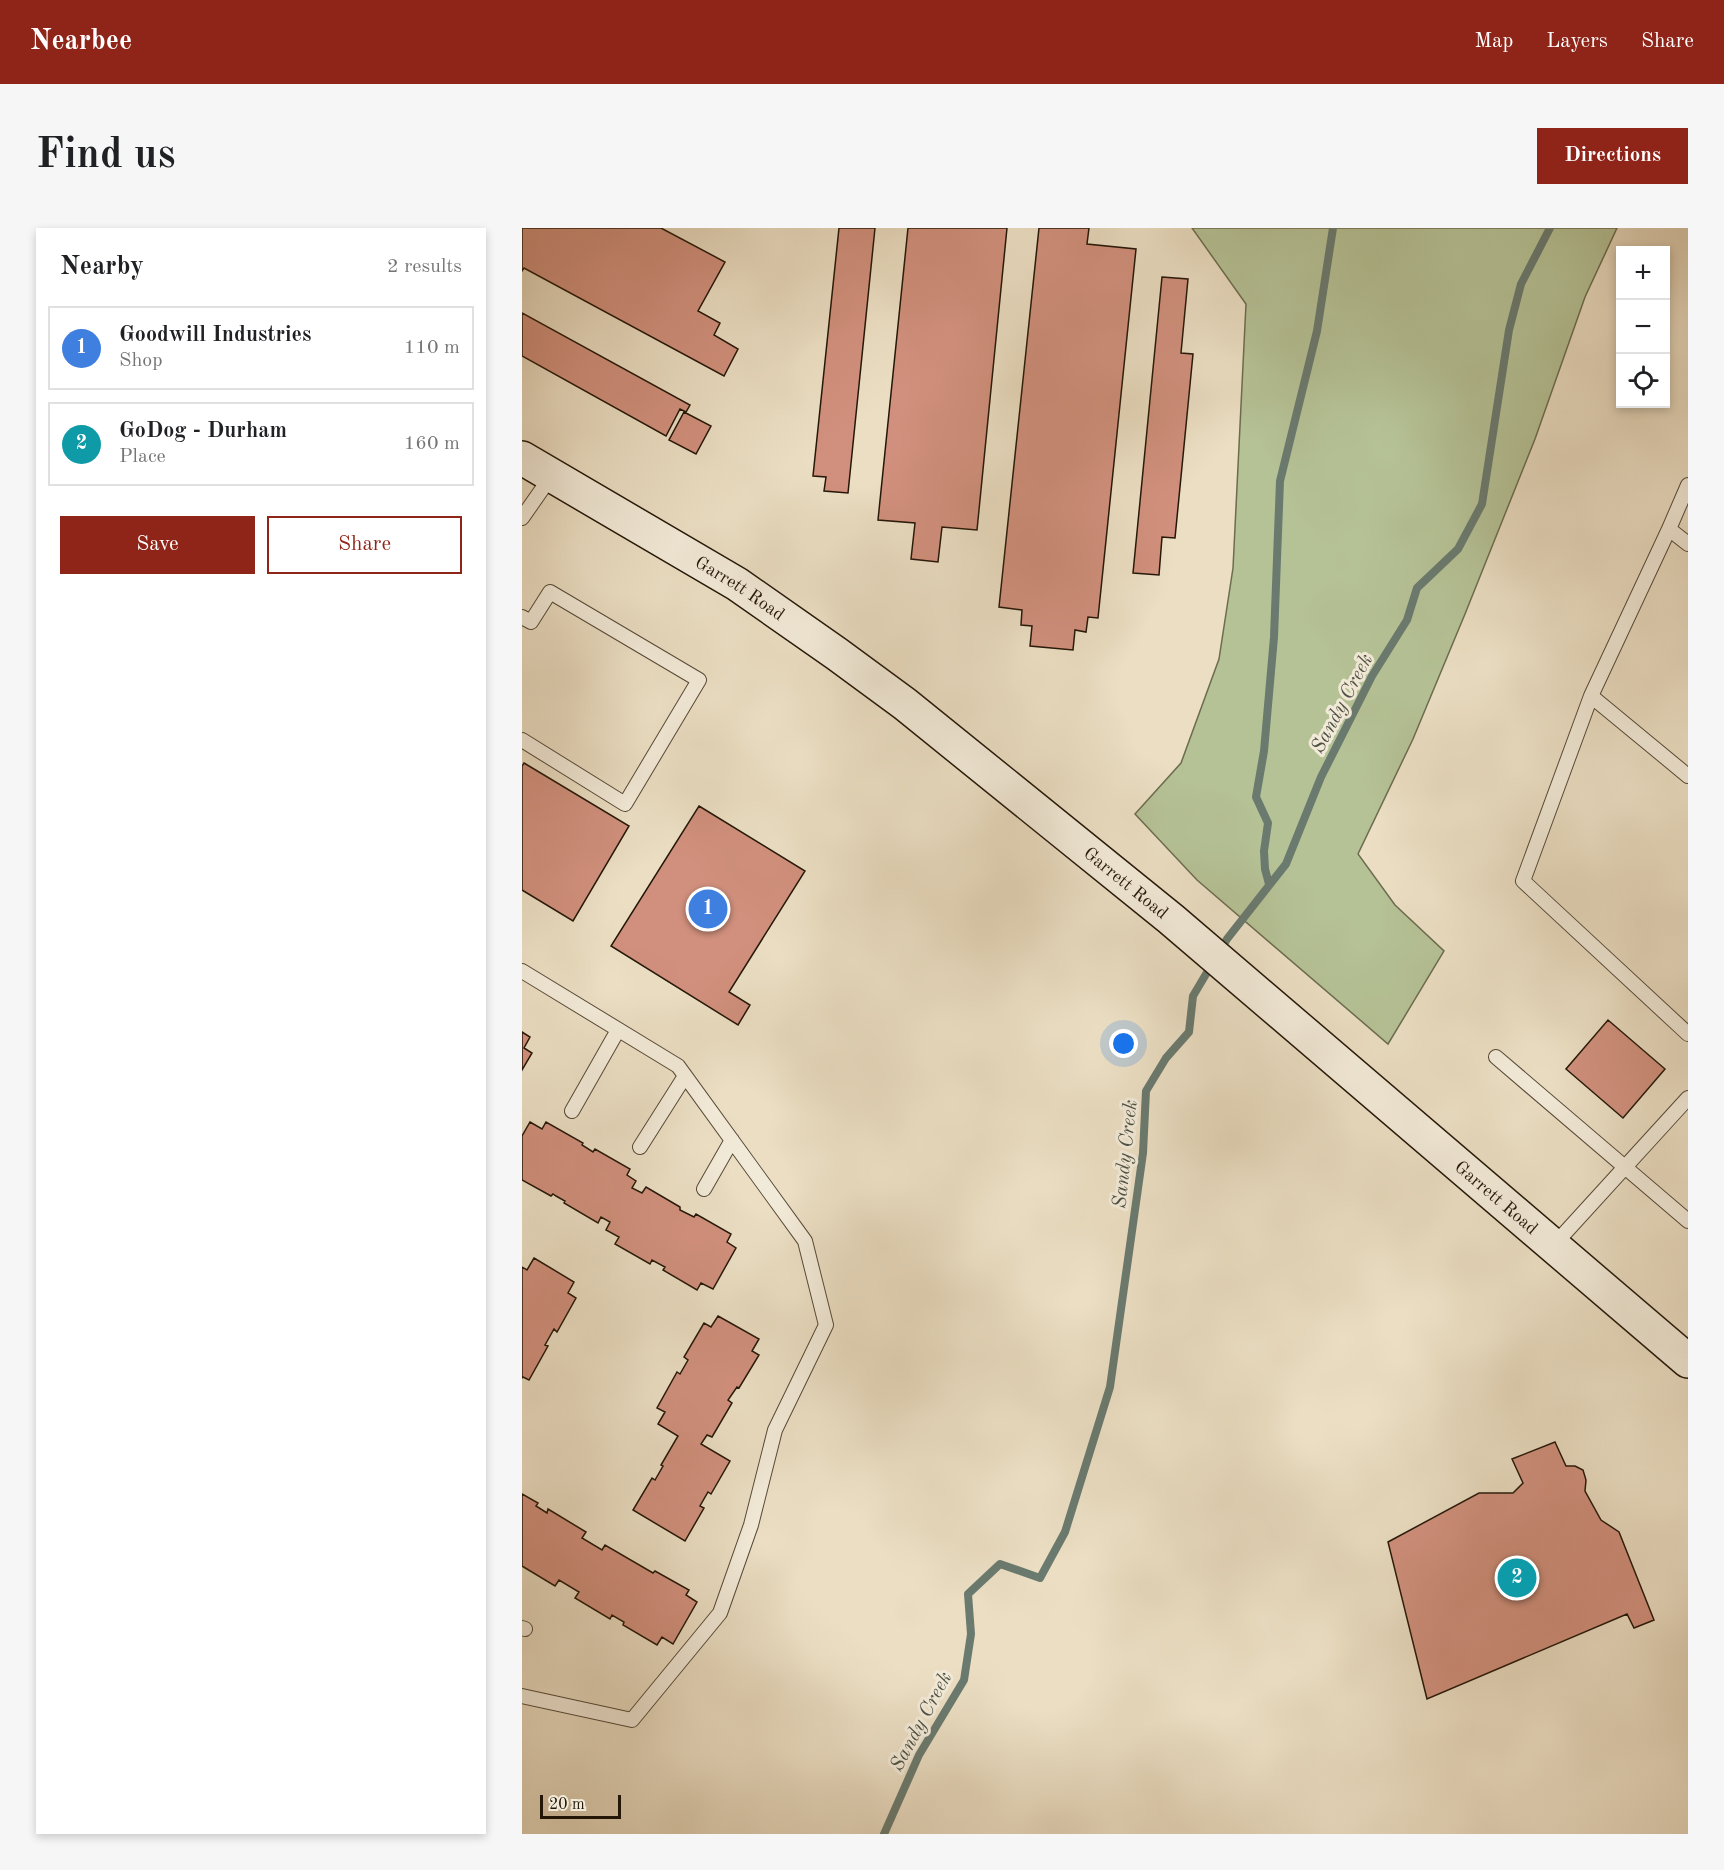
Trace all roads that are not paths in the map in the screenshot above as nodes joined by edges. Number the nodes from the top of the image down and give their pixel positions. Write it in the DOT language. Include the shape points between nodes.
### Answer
graph roads {
  1 [pos="522,458"];
  2 [pos="552,475"];
  3 [pos="1688,484"];
  4 [pos="522,518"];
  5 [pos="1669,529"];
  6 [pos="1688,544"];
  7 [pos="522,616"];
  8 [pos="1591,696"];
  9 [pos="522,740"];
  10 [pos="1688,776"];
  11 [pos="522,971"];
  12 [pos="618,1030"];
  13 [pos="1688,1034"];
  14 [pos="1496,1057"];
  15 [pos="685,1076"];
  16 [pos="1688,1098"];
  17 [pos="572,1112"];
  18 [pos="732,1140"];
  19 [pos="640,1147"];
  20 [pos="1626,1166"];
  21 [pos="704,1189"];
  22 [pos="1688,1221"];
  23 [pos="1553,1246"];
  24 [pos="1688,1361"];
  25 [pos="522,1696"];
  1 -- 2 [label="street, Garrett Road"];
  2 -- 4 [label="lane"];
  2 -- 23 [label="street, Garrett Road" via="737,584 921,717 1172,920"];
  3 -- 5 [label="lane"];
  5 -- 6 [label="lane"];
  5 -- 8 [label="lane"];
  7 -- 9 [label="lane" via="531,622 550,592 699,680 625,804"];
  8 -- 10 [label="lane"];
  8 -- 13 [label="lane" via="1523,881"];
  11 -- 12 [label="lane"];
  12 -- 15 [label="lane" via="678,1065"];
  12 -- 17 [label="lane"];
  14 -- 20 [label="lane"];
  15 -- 18 [label="lane"];
  15 -- 19 [label="lane"];
  16 -- 20 [label="lane"];
  18 -- 21 [label="lane"];
  18 -- 25 [label="lane" via="805,1241 826,1325 776,1430 751,1525 720,1613 632,1720"];
  20 -- 22 [label="lane"];
  20 -- 23 [label="lane"];
  23 -- 24 [label="street, Garrett Road"];
}
